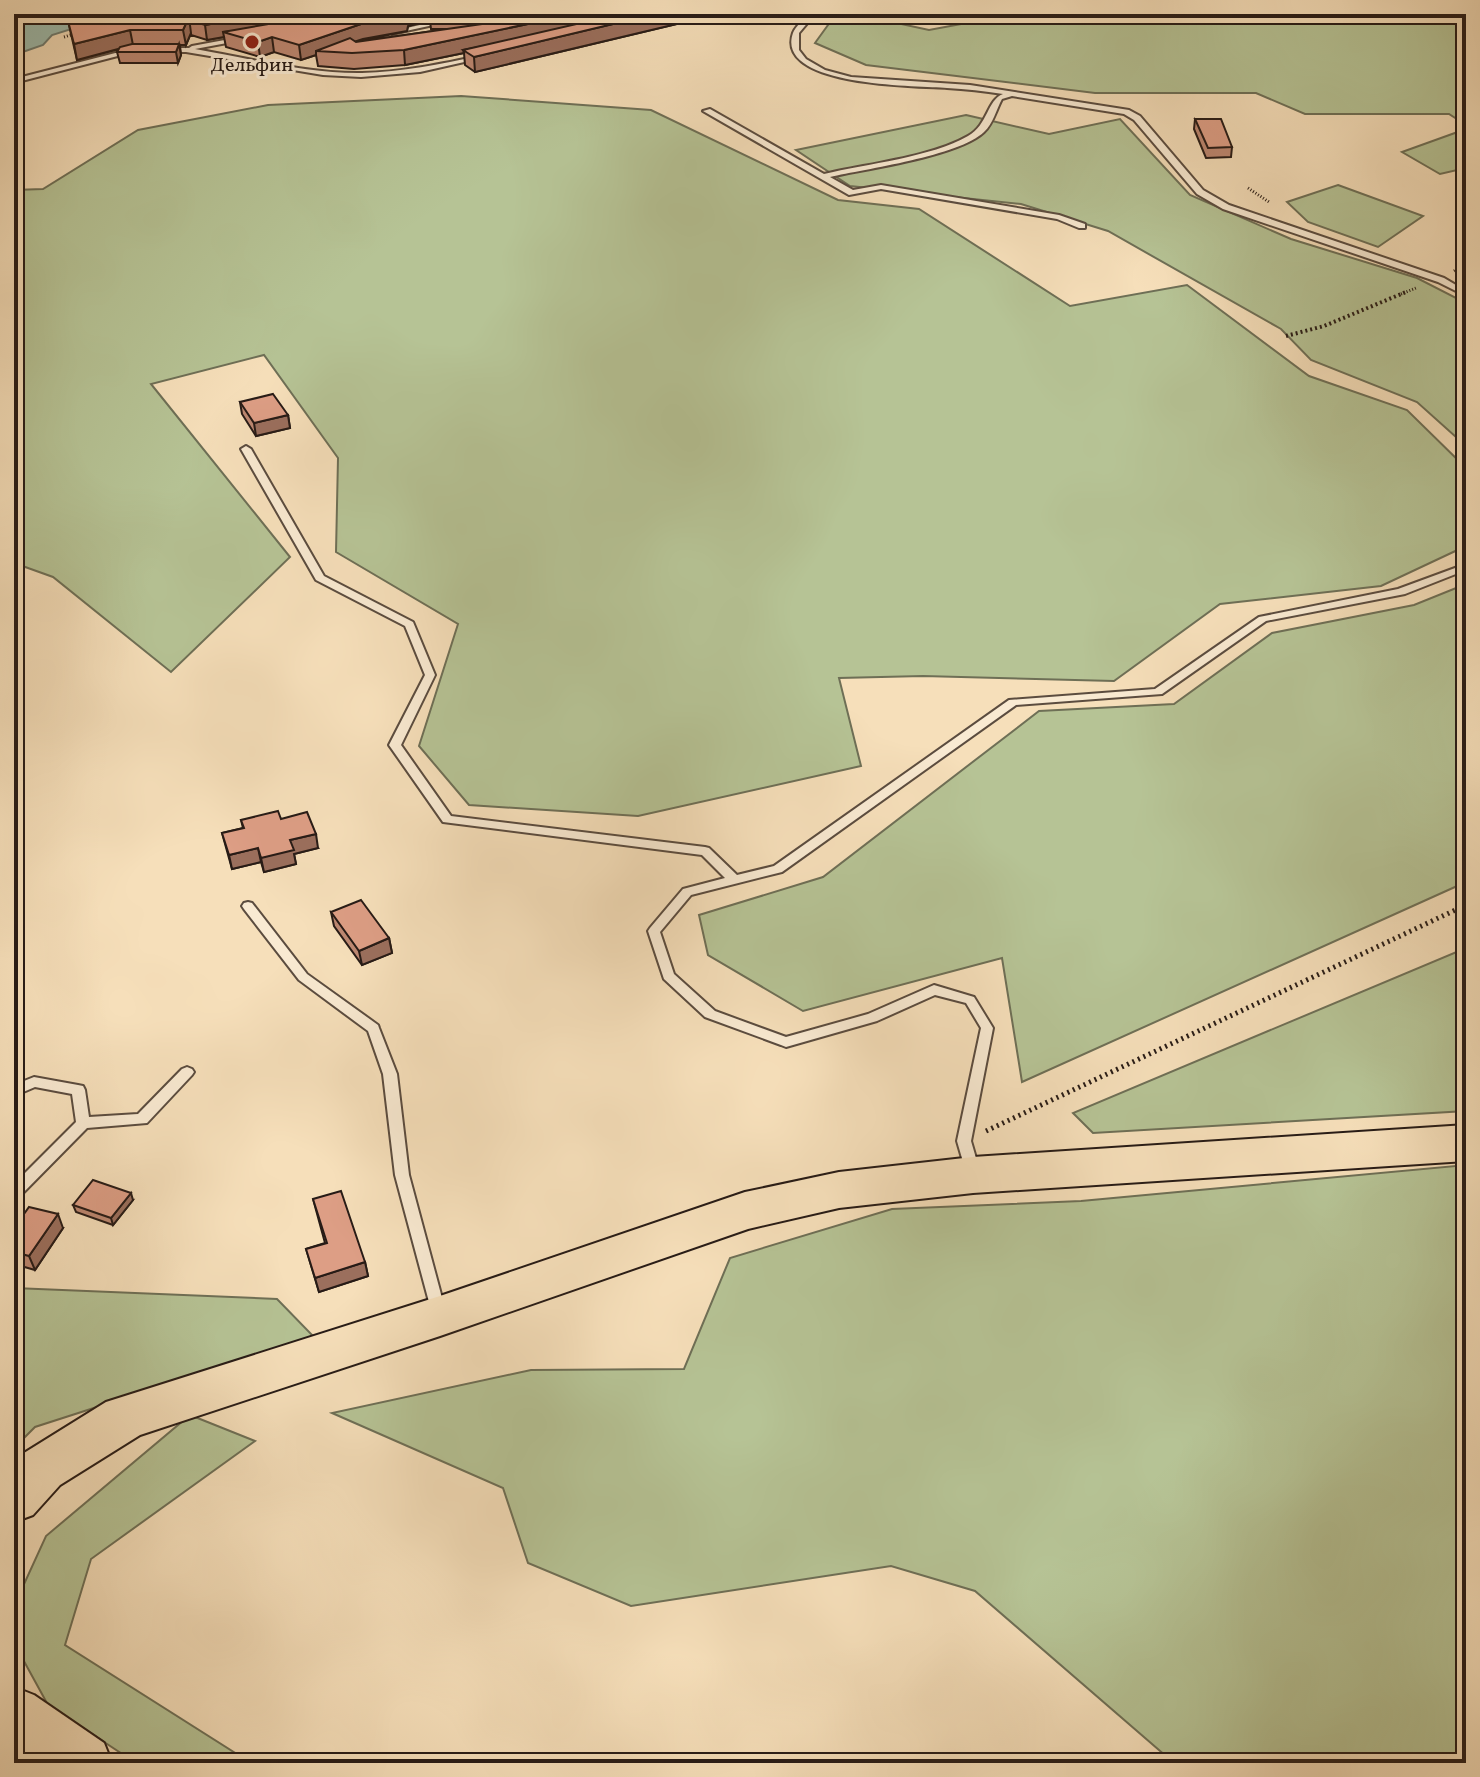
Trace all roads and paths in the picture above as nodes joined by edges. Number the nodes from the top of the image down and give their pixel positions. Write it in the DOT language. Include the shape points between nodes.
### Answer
graph roads {
  1 [pos="186,14"];
  2 [pos="428,14"];
  3 [pos="812,14"];
  4 [pos="1442,14"];
  5 [pos="438,15"];
  6 [pos="157,23"];
  7 [pos="77,33"];
  8 [pos="428,34"];
  9 [pos="64,37"];
  10 [pos="252,37"];
  11 [pos="1466,38"];
  12 [pos="147,50"];
  13 [pos="160,50"];
  14 [pos="186,50"];
  15 [pos="494,54"];
  16 [pos="309,64"];
  17 [pos="291,65"];
  18 [pos="14,81"];
  19 [pos="1010,94"];
  20 [pos="973,96"];
  21 [pos="707,111"];
  22 [pos="823,176"];
  23 [pos="1082,226"];
  24 [pos="1466,263"];
  25 [pos="1441,280"];
  26 [pos="1466,294"];
  27 [pos="1286,336"];
  28 [pos="246,449"];
  29 [pos="1466,567"];
  30 [pos="734,880"];
  31 [pos="1466,905"];
  32 [pos="248,906"];
  33 [pos="187,1072"];
  34 [pos="14,1091"];
  35 [pos="83,1123"];
  36 [pos="1466,1143"];
  37 [pos="968,1158"];
  38 [pos="14,1193"];
  39 [pos="440,1316"];
  40 [pos="14,1498"];
  41 [pos="14,1715"];
  42 [pos="83,1763"];
  1 -- 6 [label="path"];
  2 -- 5 [label="lane"];
  3 -- 19 [label="lane" via="796,33 796,50 823,71 851,79"];
  4 -- 11 [label="path"];
  5 -- 8 [label="lane" via="436,23 388,35"];
  7 -- 9 [label="path"];
  10 -- 14 [label="lane"];
  12 -- 18 [label="lane" via="99,57"];
  13 -- 14 [label="lane"];
  14 -- 17 [label="lane"];
  15 -- 17 [label="lane" via="420,70 361,75"];
  16 -- 17 [label="lane"];
  19 -- 20 [label="lane"];
  19 -- 22 [label="lane" via="999,98 983,130 970,138"];
  19 -- 25 [label="lane" via="1126,112 1137,118 1200,192 1226,207"];
  21 -- 22 [label="lane"];
  22 -- 23 [label="lane" via="852,193 881,187 1059,217"];
  24 -- 25 [label="path"];
  25 -- 26 [label="lane"];
  25 -- 27 [label="path"];
  28 -- 30 [label="lane" via="320,578 409,624 430,675 395,745 447,819 705,851"];
  29 -- 30 [label="lane" via="1401,592 1263,619 1158,692 1013,702 778,869"];
  30 -- 37 [label="lane" via="687,892 654,931 668,976 710,1014 786,1042 872,1018 934,990 970,1000 987,1028"];
  31 -- 37 [label="path"];
  32 -- 39 [label="lane" via="303,977 373,1028 390,1074 402,1175"];
  33 -- 35 [label="lane" via="142,1119"];
  34 -- 35 [label="lane" via="34,1082 78,1090"];
  35 -- 38 [label="lane"];
  36 -- 37 [label="main road"];
  37 -- 39 [label="main road" via="745,1211"];
  39 -- 40 [label="main road" via="124,1418 42,1469"];
  41 -- 42 [label="main road"];
}
